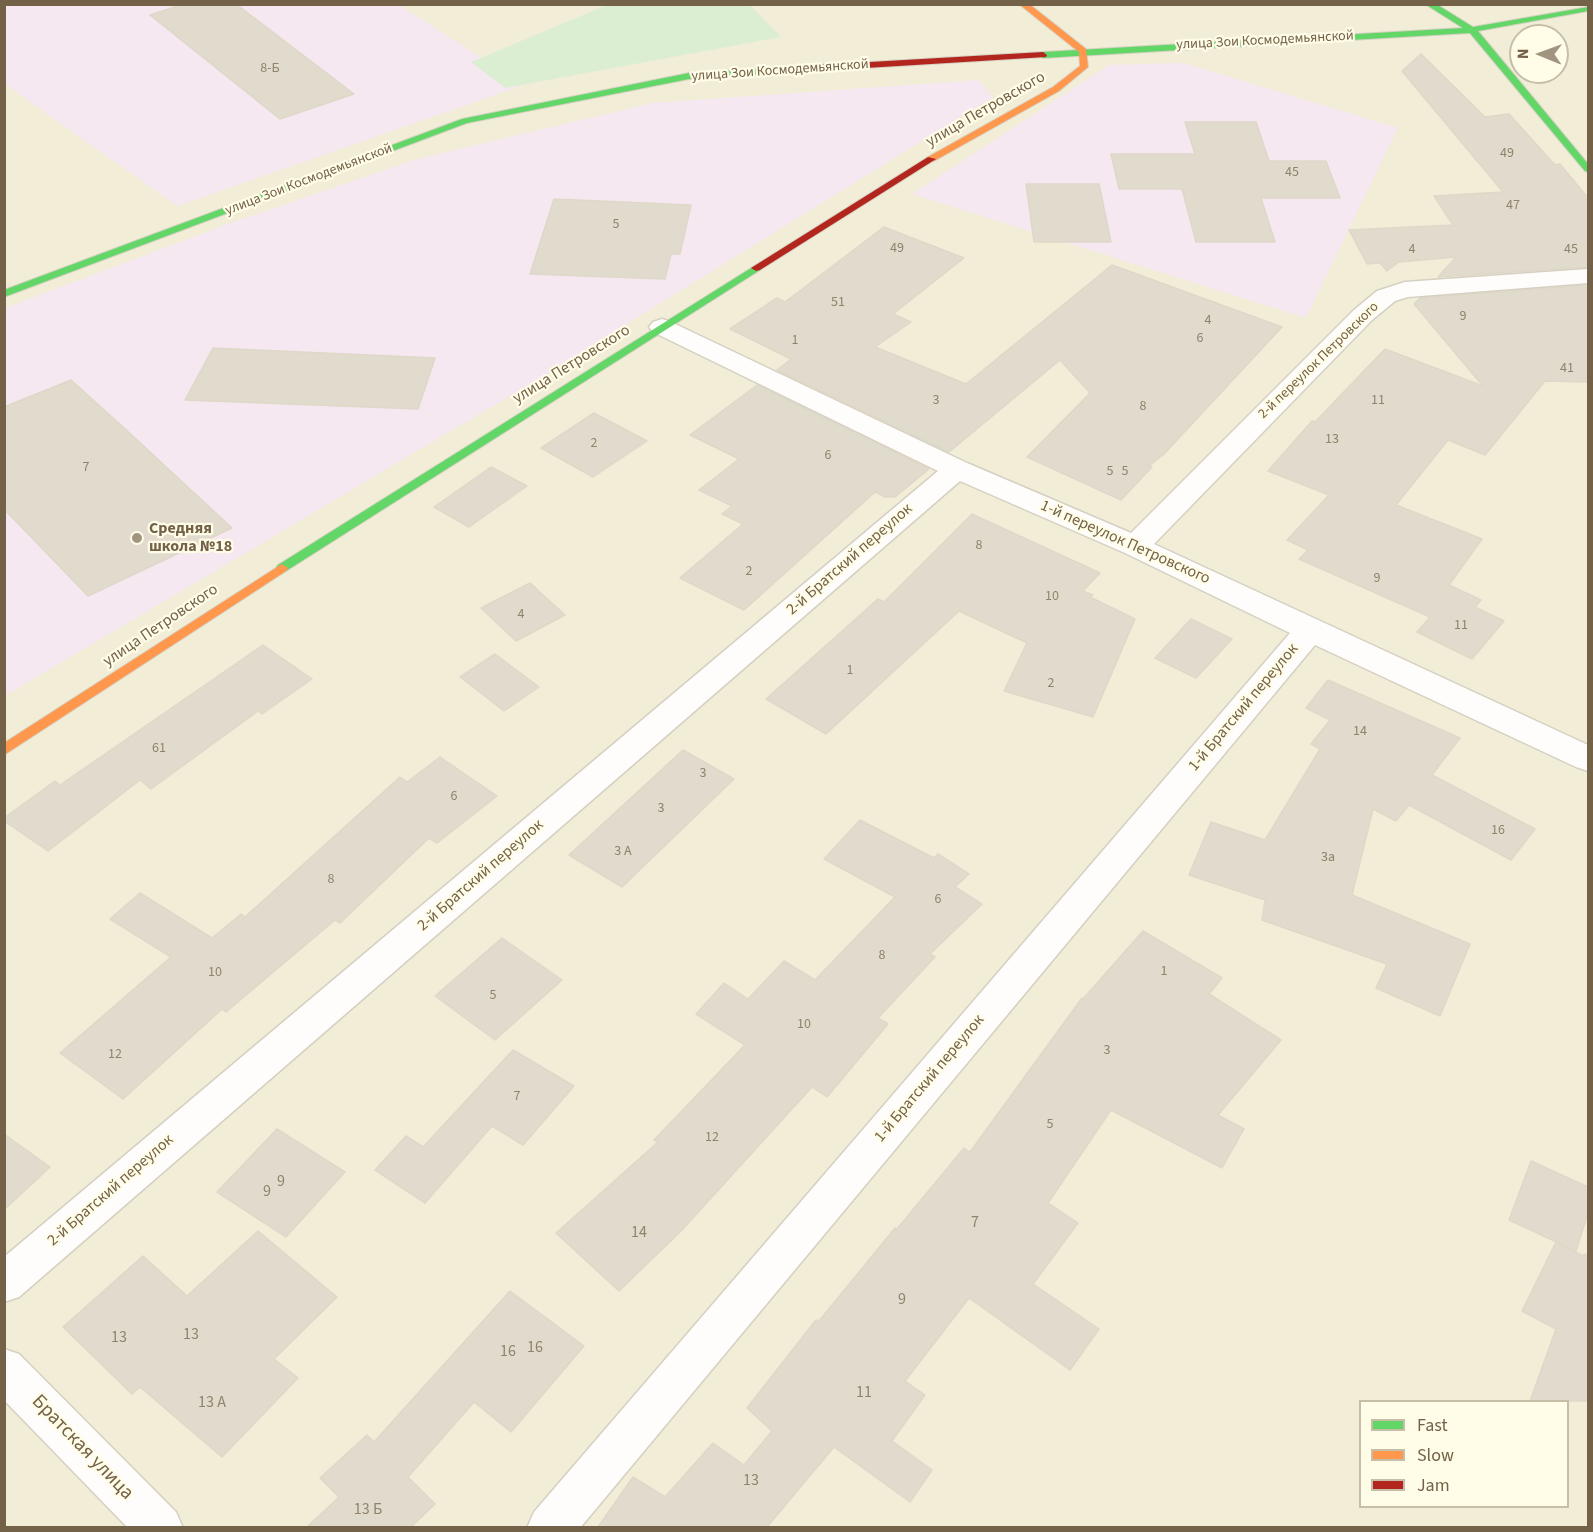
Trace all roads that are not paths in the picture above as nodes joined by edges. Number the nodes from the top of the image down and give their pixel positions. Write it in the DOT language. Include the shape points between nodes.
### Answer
graph roads {
  1 [pos="1023,4"];
  2 [pos="1429,4"];
  3 [pos="1588,9"];
  4 [pos="1472,30"];
  5 [pos="1083,51"];
  6 [pos="1588,169"];
  7 [pos="1588,276"];
  8 [pos="4,294"];
  9 [pos="662,327"];
  10 [pos="957,469"];
  11 [pos="1135,546"];
  12 [pos="1310,630"];
  13 [pos="4,750"];
  14 [pos="1588,759"];
  15 [pos="4,1283"];
  16 [pos="4,1369"];
  17 [pos="160,1527"];
  18 [pos="550,1527"];
  1 -- 5 [label="street"];
  2 -- 4 [label="street"];
  3 -- 4 [label="street, улица Зои Космодемьянской"];
  4 -- 5 [label="street, улица Зои Космодемьянской"];
  4 -- 6 [label="street"];
  5 -- 8 [label="street, улица Зои Космодемьянской" via="689,76 465,121"];
  5 -- 9 [label="street, улица Петровского" via="1084,67 1056,89 900,177"];
  7 -- 11 [label="street, 2-й переулок Петровского" via="1405,290 1386,297 1363,315"];
  9 -- 10 [label="street, 1-й переулок Петровского"];
  9 -- 13 [label="street, улица Петровского" via="237,596"];
  10 -- 11 [label="street, 1-й переулок Петровского"];
  10 -- 15 [label="street, 2-й Братский переулок"];
  11 -- 12 [label="street, 1-й переулок Петровского"];
  12 -- 14 [label="street, 1-й переулок Петровского"];
  12 -- 18 [label="street, 1-й Братский переулок"];
  16 -- 17 [label="street, Братская улица"];
}
